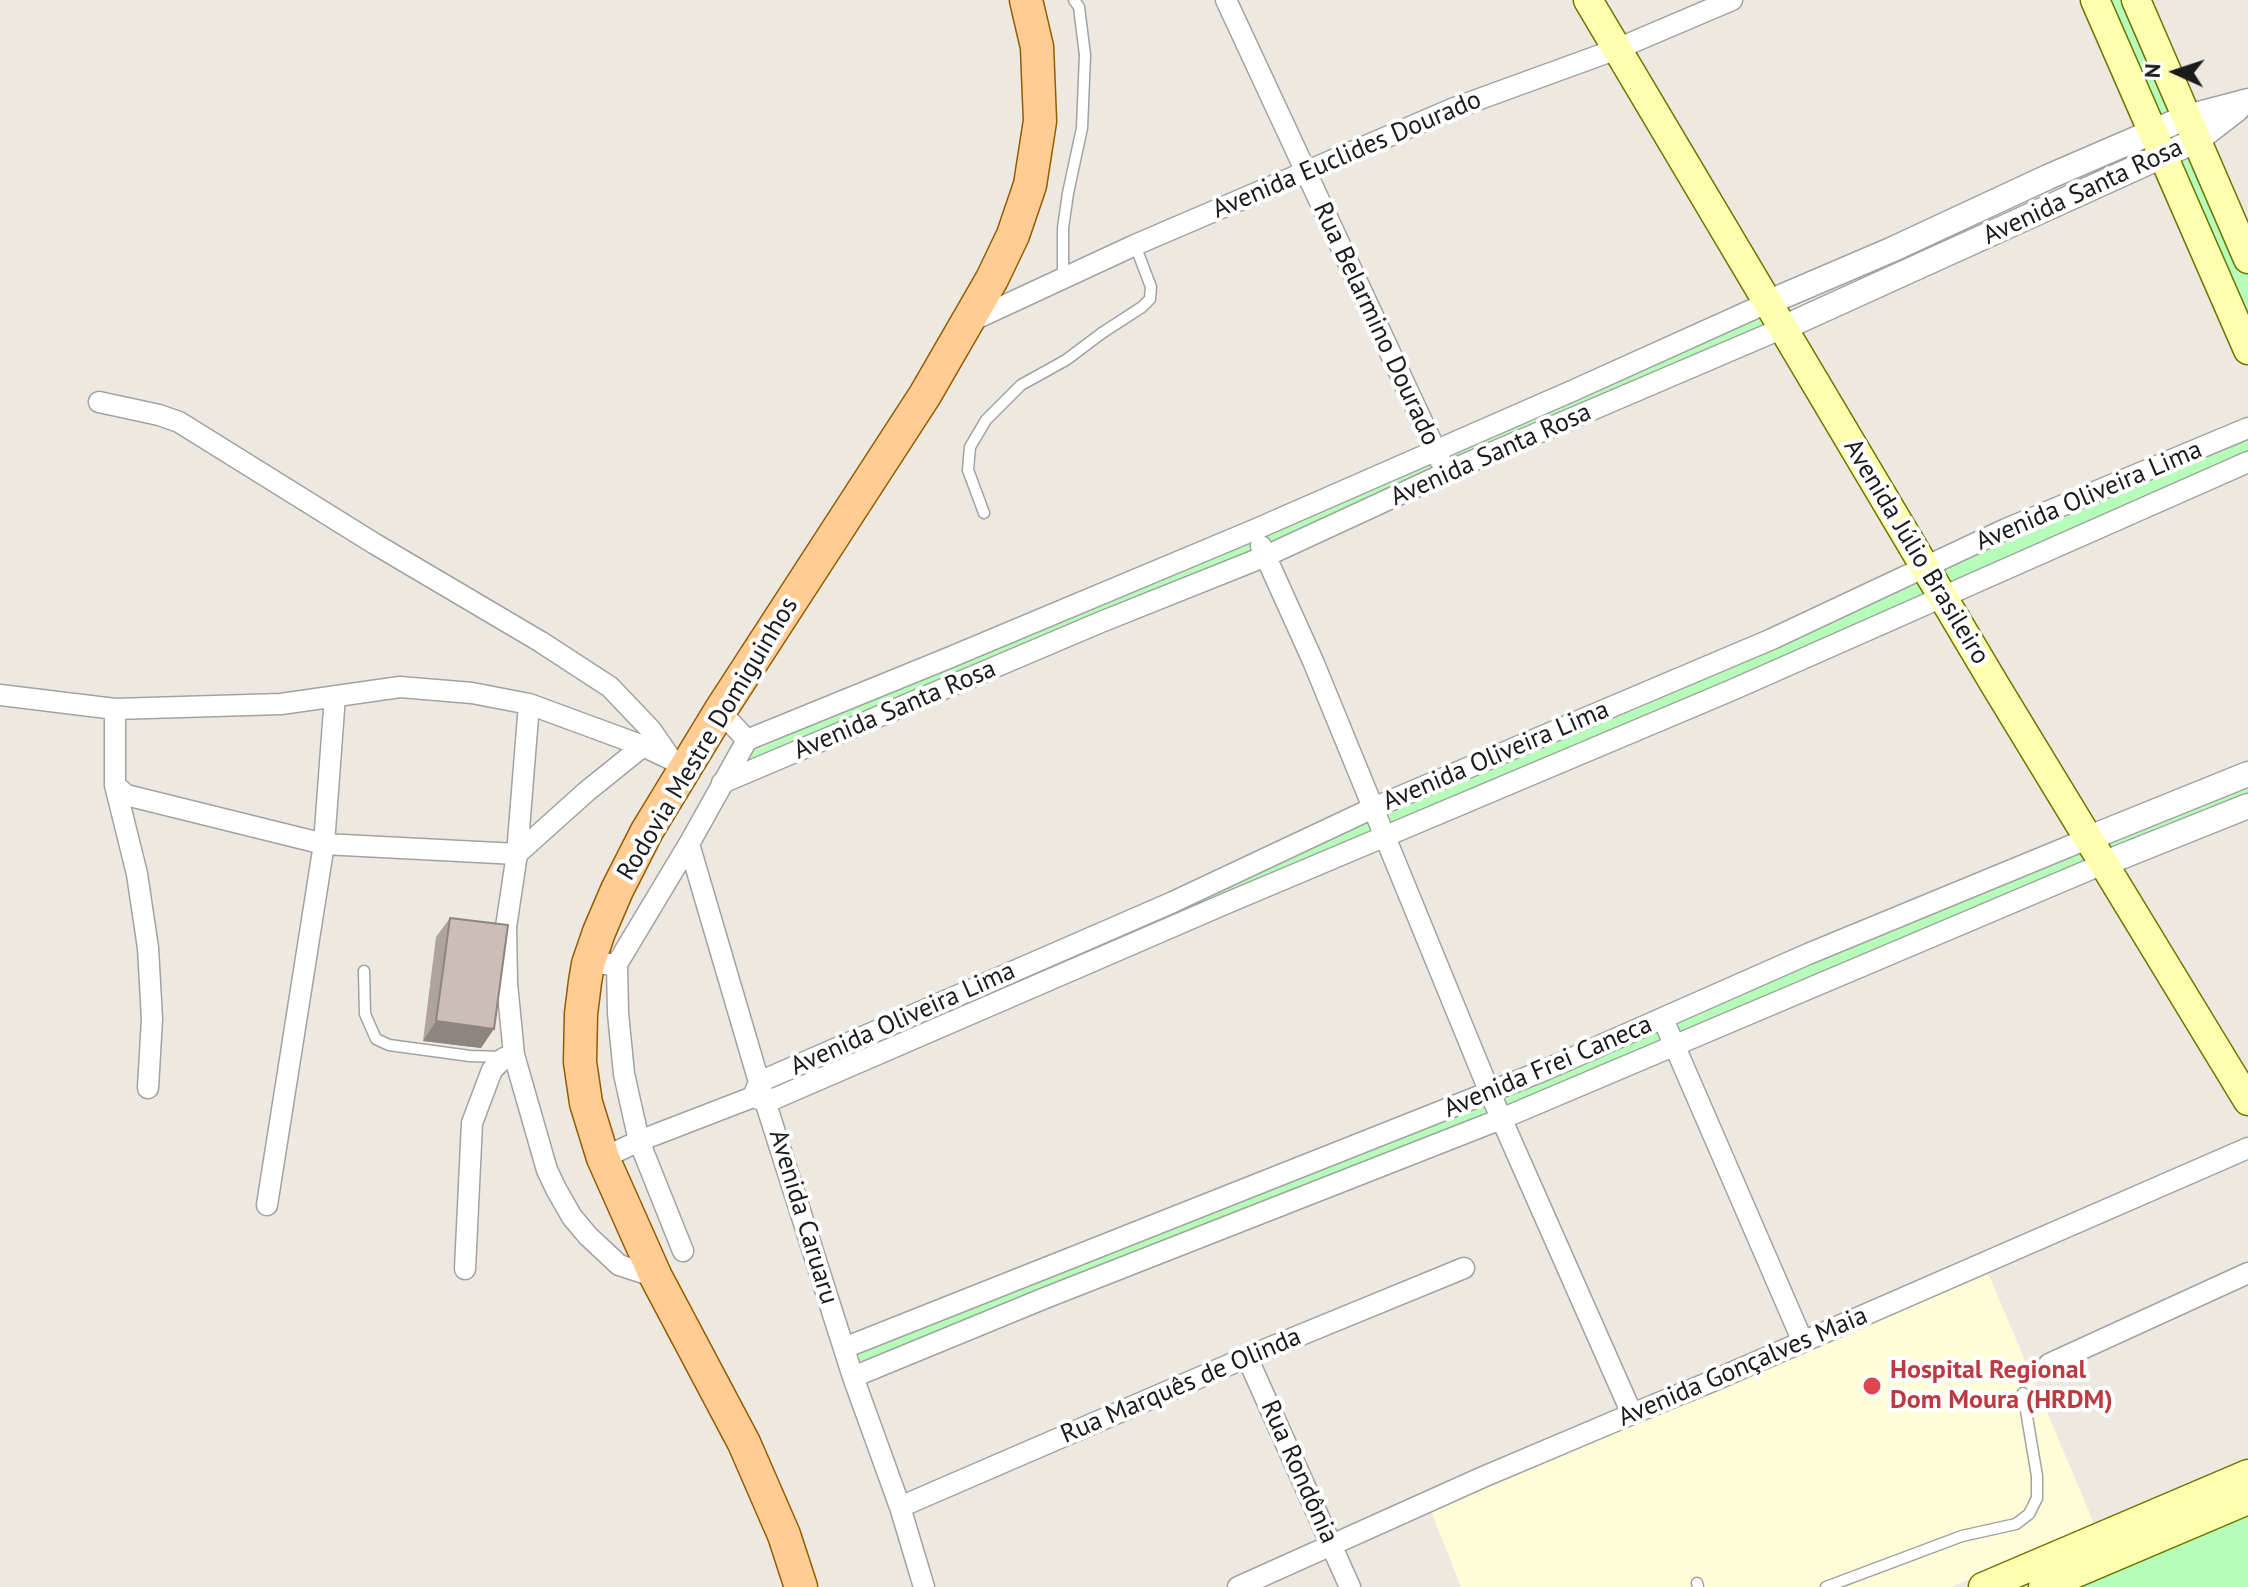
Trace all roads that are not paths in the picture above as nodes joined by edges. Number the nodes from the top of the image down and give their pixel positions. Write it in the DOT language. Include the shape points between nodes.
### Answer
graph roads {
  1 [pos="1026,0"];
  2 [pos="1074,0"];
  3 [pos="1226,0"];
  4 [pos="1588,0"];
  5 [pos="1732,0"];
  6 [pos="2095,0"];
  7 [pos="2136,0"];
  8 [pos="1617,49"];
  9 [pos="2247,102"];
  10 [pos="2192,128"];
  11 [pos="2157,144"];
  12 [pos="1305,172"];
  13 [pos="1135,245"];
  14 [pos="2248,259"];
  15 [pos="1063,278"];
  16 [pos="1767,303"];
  17 [pos="967,323"];
  18 [pos="1783,328"];
  19 [pos="2248,350"];
  20 [pos="99,402"];
  21 [pos="2248,428"];
  22 [pos="1435,451"];
  23 [pos="2248,462"];
  24 [pos="1446,473"];
  25 [pos="984,513"];
  26 [pos="1254,530"];
  27 [pos="1266,556"];
  28 [pos="1926,569"];
  29 [pos="1942,595"];
  30 [pos="0,695"];
  31 [pos="335,696"];
  32 [pos="529,704"];
  33 [pos="115,709"];
  34 [pos="720,711"];
  35 [pos="747,740"];
  36 [pos="643,746"];
  37 [pos="677,762"];
  38 [pos="2248,774"];
  39 [pos="722,783"];
  40 [pos="115,785"];
  41 [pos="2248,806"];
  42 [pos="1373,808"];
  43 [pos="1385,837"];
  44 [pos="2087,839"];
  45 [pos="324,844"];
  46 [pos="689,844"];
  47 [pos="517,854"];
  48 [pos="2103,864"];
  49 [pos="603,964"];
  50 [pos="364,971"];
  51 [pos="933,1005"];
  52 [pos="1663,1019"];
  53 [pos="941,1026"];
  54 [pos="1674,1047"];
  55 [pos="509,1056"];
  56 [pos="148,1088"];
  57 [pos="1490,1093"];
  58 [pos="760,1094"];
  59 [pos="2248,1101"];
  60 [pos="1501,1119"];
  61 [pos="639,1141"];
  62 [pos="2248,1148"];
  63 [pos="603,1158"];
  64 [pos="267,1205"];
  65 [pos="683,1251"];
  66 [pos="1464,1268"];
  67 [pos="465,1269"];
  68 [pos="1035,1271"];
  69 [pos="2248,1273"];
  70 [pos="656,1277"];
  71 [pos="1045,1298"];
  72 [pos="1803,1342"];
  73 [pos="844,1348"];
  74 [pos="1247,1357"];
  75 [pos="2049,1364"];
  76 [pos="853,1377"];
  77 [pos="2023,1393"];
  78 [pos="1632,1414"];
  79 [pos="2248,1474"];
  80 [pos="2248,1500"];
  81 [pos="900,1507"];
  82 [pos="1332,1544"];
  83 [pos="801,1587"];
  84 [pos="924,1587"];
  85 [pos="1238,1587"];
  86 [pos="1350,1587"];
  87 [pos="1826,1587"];
  88 [pos="1983,1587"];
  89 [pos="2043,1587"];
  1 -- 17 [label="main road, Rodovia Mestre Domiguinhos" via="1037,47 1040,121 1030,185 1013,235"];
  2 -- 15 [label="lane" via="1085,55 1082,128 1063,228"];
  3 -- 12 [label="street, Rua Belarmino Dourado"];
  4 -- 8 [label="main road, Avenida Júlio Brasileiro"];
  5 -- 8 [label="street, Avenida Euclides Dourado"];
  6 -- 11 [label="main road"];
  7 -- 10 [label="main road"];
  8 -- 12 [label="street, Avenida Euclides Dourado" via="1452,109"];
  8 -- 16 [label="main road, Avenida Júlio Brasileiro"];
  9 -- 10 [label="street, Avenida Santa Rosa"];
  10 -- 11 [label="street, Avenida Santa Rosa"];
  10 -- 14 [label="main road"];
  11 -- 16 [label="street, Avenida Santa Rosa" via="2048,177"];
  11 -- 18 [label="street, Avenida Santa Rosa"];
  11 -- 19 [label="main road"];
  12 -- 13 [label="street, Avenida Euclides Dourado"];
  12 -- 22 [label="street, Rua Belarmino Dourado"];
  13 -- 15 [label="street, Avenida Euclides Dourado"];
  13 -- 25 [label="lane" via="1151,287 1150,299 1066,360 1021,385 986,420 970,447 968,470"];
  15 -- 17 [label="street, Avenida Euclides Dourado"];
  16 -- 18 [label="main road, Avenida Júlio Brasileiro"];
  16 -- 22 [label="street, Avenida Santa Rosa"];
  17 -- 34 [label="main road, Rodovia Mestre Domiguinhos"];
  18 -- 24 [label="street, Avenida Santa Rosa"];
  18 -- 28 [label="main road, Avenida Júlio Brasileiro"];
  20 -- 37 [label="street" via="179,422 541,642 610,687"];
  21 -- 28 [label="street, Avenida Oliveira Lima" via="2006,529"];
  22 -- 24 [label="street, Rua Belarmino Dourado"];
  22 -- 26 [label="street, Avenida Santa Rosa"];
  23 -- 29 [label="street, Avenida Oliveira Lima"];
  24 -- 27 [label="street, Avenida Santa Rosa"];
  26 -- 27 [label="street"];
  26 -- 35 [label="street, Avenida Santa Rosa"];
  27 -- 39 [label="street, Avenida Santa Rosa"];
  27 -- 42 [label="street"];
  28 -- 29 [label="main road, Avenida Júlio Brasileiro"];
  28 -- 42 [label="street, Avenida Oliveira Lima"];
  29 -- 43 [label="street, Avenida Oliveira Lima"];
  29 -- 44 [label="main road, Avenida Júlio Brasileiro"];
  30 -- 33 [label="street"];
  31 -- 32 [label="street" via="400,687"];
  31 -- 33 [label="street" via="281,704"];
  31 -- 45 [label="street"];
  32 -- 36 [label="street"];
  32 -- 47 [label="street"];
  33 -- 40 [label="street"];
  34 -- 35 [label="street"];
  34 -- 37 [label="main road, Rodovia Mestre Domiguinhos"];
  35 -- 39 [label="street"];
  36 -- 37 [label="street"];
  36 -- 47 [label="street"];
  37 -- 49 [label="main road, Rodovia Mestre Domiguinhos" via="617,890"];
  38 -- 44 [label="street, Avenida Frei Caneca"];
  39 -- 46 [label="street"];
  40 -- 45 [label="street" via="140,799"];
  40 -- 56 [label="street" via="137,874 149,959"];
  41 -- 48 [label="street, Avenida Frei Caneca"];
  42 -- 43 [label="street"];
  42 -- 51 [label="street, Avenida Oliveira Lima" via="1173,902"];
  43 -- 53 [label="street, Avenida Oliveira Lima"];
  43 -- 57 [label="street"];
  44 -- 48 [label="main road, Avenida Júlio Brasileiro"];
  44 -- 52 [label="street, Avenida Frei Caneca"];
  45 -- 47 [label="street"];
  45 -- 64 [label="street"];
  46 -- 49 [label="street"];
  46 -- 58 [label="street, Avenida Caruaru"];
  47 -- 55 [label="street" via="506,927"];
  48 -- 54 [label="street, Avenida Frei Caneca"];
  48 -- 59 [label="main road, Avenida Júlio Brasileiro"];
  49 -- 61 [label="street" via="618,1013"];
  49 -- 63 [label="main road, Rodovia Mestre Domiguinhos" via="581,1014 580,1062"];
  50 -- 55 [label="lane" via="365,1014 376,1039 470,1056"];
  51 -- 53 [label="street"];
  51 -- 58 [label="street, Avenida Oliveira Lima"];
  52 -- 54 [label="street"];
  52 -- 57 [label="street, Avenida Frei Caneca"];
  53 -- 58 [label="street, Avenida Oliveira Lima"];
  54 -- 60 [label="street, Avenida Frei Caneca"];
  54 -- 72 [label="street"];
  55 -- 67 [label="street" via="487,1079 472,1123"];
  55 -- 70 [label="street" via="547,1170 572,1217 619,1265"];
  57 -- 60 [label="street"];
  57 -- 68 [label="street, Avenida Frei Caneca"];
  58 -- 61 [label="street, Avenida Oliveira Lima"];
  58 -- 73 [label="street, Avenida Caruaru"];
  60 -- 71 [label="street, Avenida Frei Caneca"];
  60 -- 78 [label="street"];
  61 -- 63 [label="street, Avenida Oliveira Lima"];
  61 -- 65 [label="street"];
  62 -- 72 [label="street, Avenida Gonçalves Maia"];
  63 -- 70 [label="main road, Rodovia Mestre Domiguinhos"];
  66 -- 74 [label="street, Rua Marquês de Olinda"];
  68 -- 71 [label="street"];
  68 -- 73 [label="street, Avenida Frei Caneca"];
  69 -- 75 [label="street"];
  70 -- 83 [label="main road, Rodovia Mestre Domiguinhos" via="744,1443"];
  71 -- 76 [label="street, Avenida Frei Caneca"];
  72 -- 78 [label="street, Avenida Gonçalves Maia"];
  73 -- 76 [label="street, Avenida Caruaru"];
  74 -- 81 [label="street, Rua Marquês de Olinda"];
  74 -- 82 [label="street, Rua Rondônia"];
  76 -- 81 [label="street, Avenida Caruaru"];
  77 -- 87 [label="lane" via="2037,1476 2037,1498 2029,1514 2016,1524 1962,1536"];
  78 -- 82 [label="street, Avenida Gonçalves Maia"];
  79 -- 88 [label="main road"];
  80 -- 89 [label="main road"];
  81 -- 84 [label="street, Avenida Caruaru"];
  82 -- 85 [label="street, Avenida Gonçalves Maia"];
  82 -- 86 [label="street, Rua Rondônia"];
}
